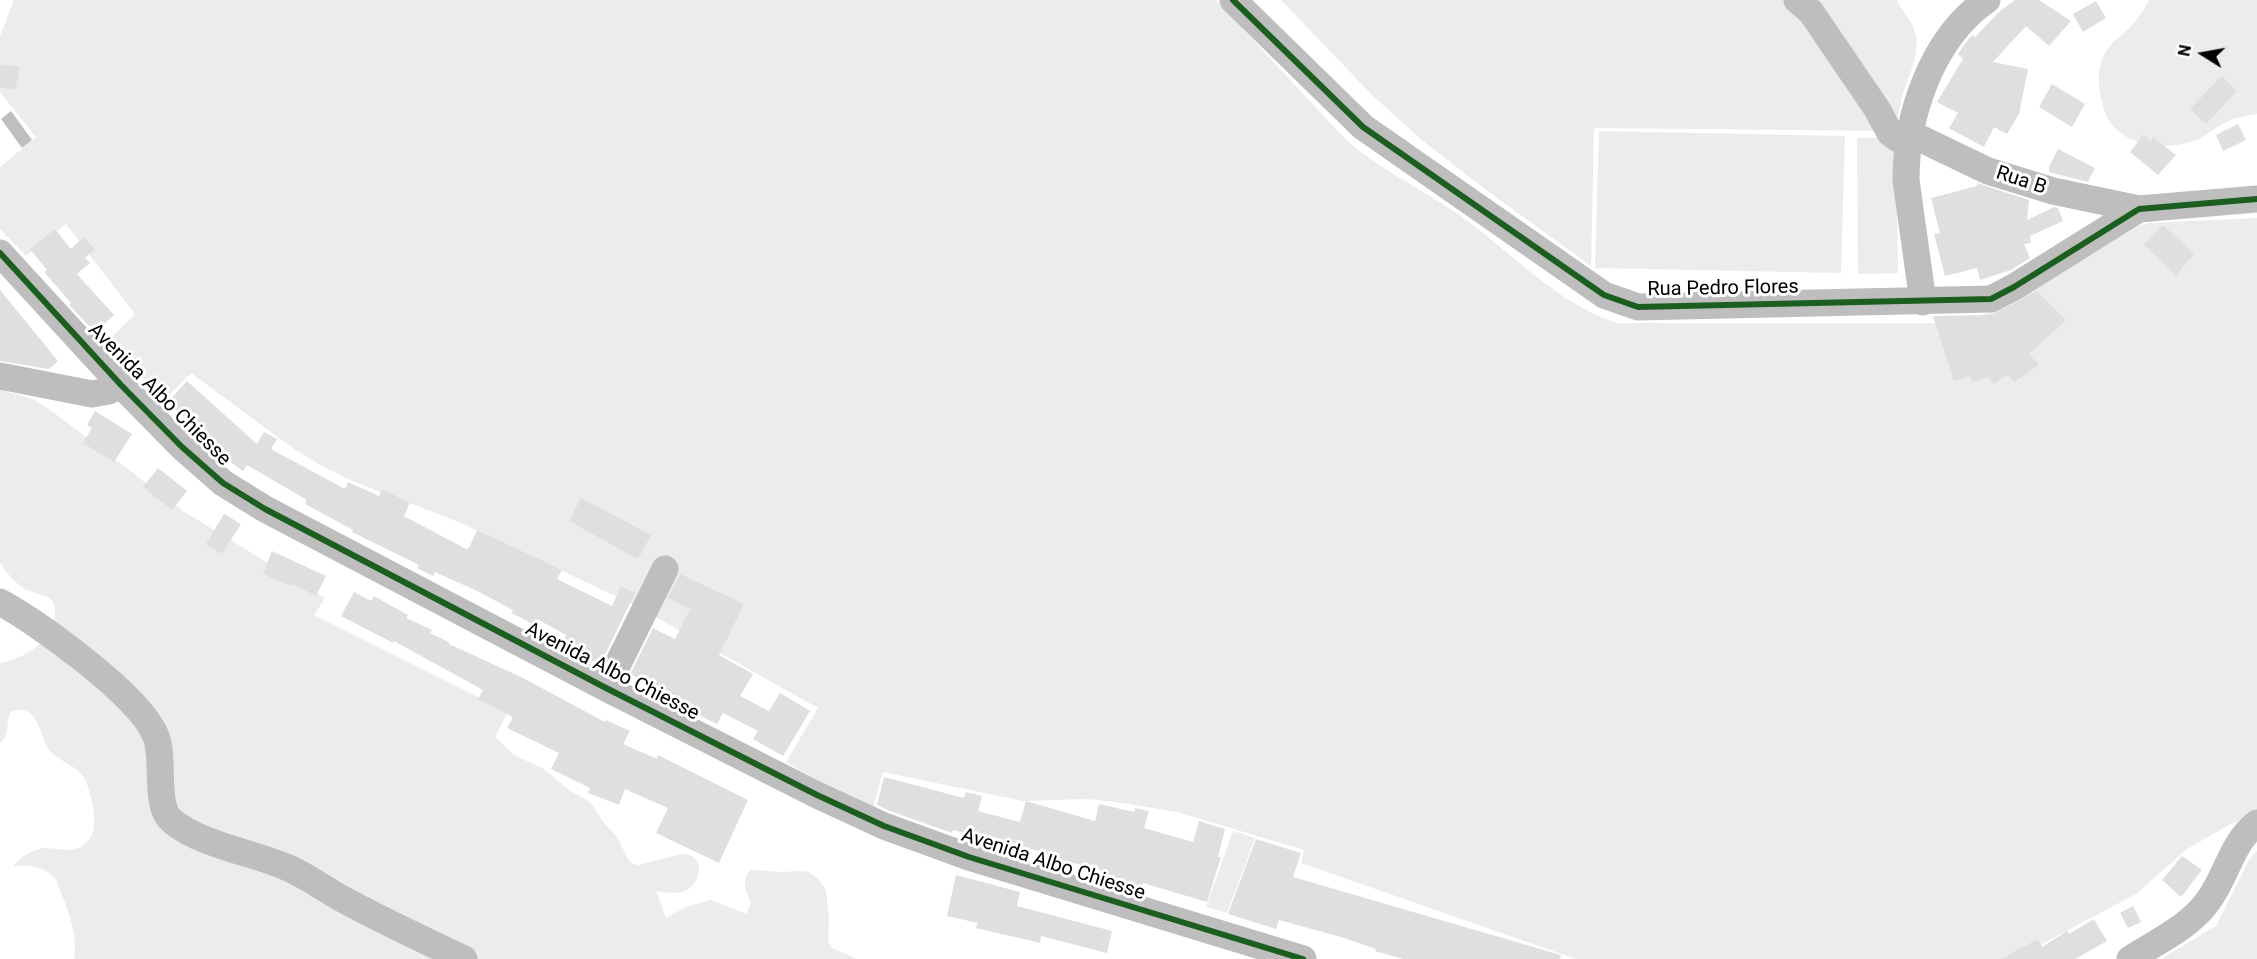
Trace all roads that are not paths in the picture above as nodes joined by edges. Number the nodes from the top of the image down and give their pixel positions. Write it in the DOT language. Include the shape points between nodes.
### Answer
graph roads {
  1 [pos="1233,0"];
  2 [pos="1797,0"];
  3 [pos="1987,0"];
  4 [pos="1910,138"];
  5 [pos="2257,199"];
  6 [pos="2139,208"];
  7 [pos="0,253"];
  8 [pos="1923,302"];
  9 [pos="0,376"];
  10 [pos="121,385"];
  11 [pos="665,569"];
  12 [pos="0,602"];
  13 [pos="606,688"];
  14 [pos="2257,823"];
  15 [pos="464,959"];
  16 [pos="1303,959"];
  17 [pos="2130,959"];
  1 -- 8 [label="street, Rua Pedro Flores" via="1363,127 1616,301 1655,308"];
  2 -- 4 [label="street, Rua B" via="1811,12 1890,133 1898,139"];
  3 -- 4 [label="street" via="1963,20 1934,63"];
  4 -- 6 [label="street, Rua B" via="1988,171 2053,191"];
  4 -- 8 [label="street" via="1906,180"];
  5 -- 6 [label="street, Rua Pedro Flores"];
  6 -- 8 [label="street, Rua Pedro Flores" via="2001,295 1982,300"];
  7 -- 10 [label="street, Avenida Albo Chiesse"];
  9 -- 10 [label="street" via="92,394"];
  10 -- 13 [label="street, Avenida Albo Chiesse" via="223,483 265,509"];
  11 -- 13 [label="street"];
  12 -- 15 [label="street" via="60,642 116,687 146,718 159,742 162,801 170,820 212,841 288,868 380,919"];
  13 -- 16 [label="street, Avenida Albo Chiesse" via="884,826 969,857"];
  14 -- 17 [label="street" via="2238,843 2204,908"];
}
